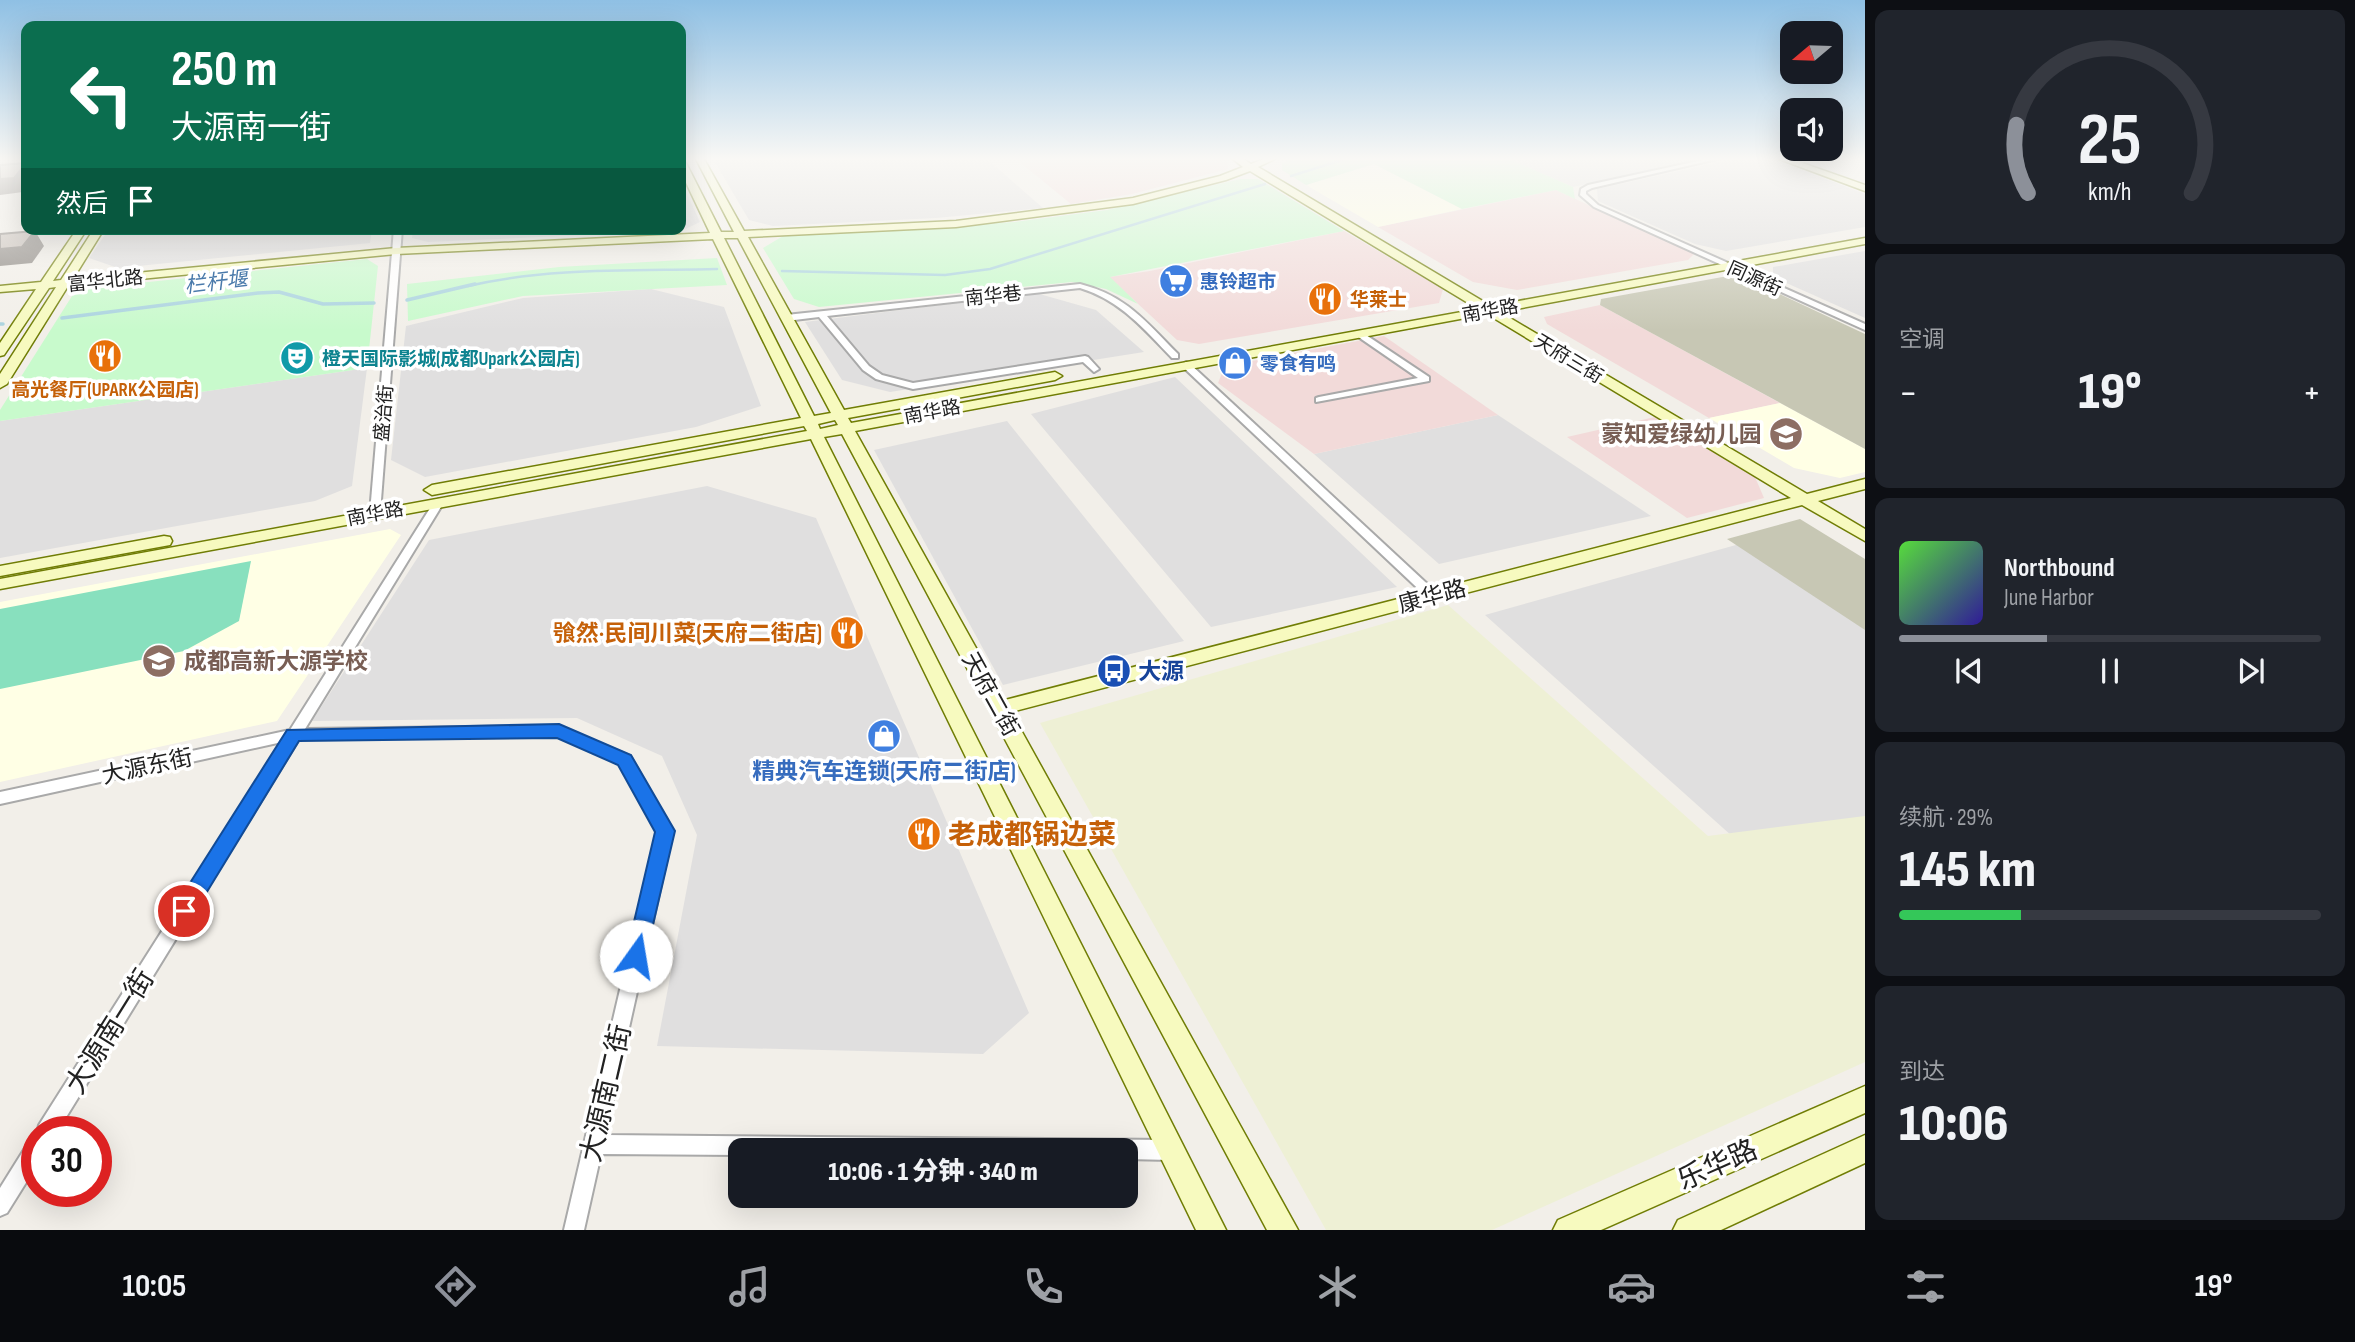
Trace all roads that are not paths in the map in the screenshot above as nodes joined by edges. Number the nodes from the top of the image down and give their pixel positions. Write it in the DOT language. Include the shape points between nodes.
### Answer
graph roads {
  1 [pos="708,216"];
  2 [pos="731,216"];
  3 [pos="1020,216"];
  4 [pos="1340,216"];
  5 [pos="1619,216"];
  6 [pos="1865,233"];
  7 [pos="741,234"];
  8 [pos="78,235"];
  9 [pos="95,235"];
  10 [pos="397,235"];
  11 [pos="717,235"];
  12 [pos="1865,241"];
  13 [pos="396,251"];
  14 [pos="1723,263"];
  15 [pos="65,284"];
  16 [pos="45,285"];
  17 [pos="0,289"];
  18 [pos="1490,306"];
  19 [pos="821,314"];
  20 [pos="786,318"];
  21 [pos="1865,327"];
  22 [pos="1360,334"];
  23 [pos="0,352"];
  24 [pos="1180,360"];
  25 [pos="1094,369"];
  26 [pos="0,384"];
  27 [pos="1319,400"];
  28 [pos="843,421"];
  29 [pos="812,427"];
  30 [pos="1865,484"];
  31 [pos="1812,498"];
  32 [pos="439,502"];
  33 [pos="375,508"];
  34 [pos="1865,523"];
  35 [pos="1865,536"];
  36 [pos="0,571"];
  37 [pos="0,584"];
  38 [pos="1433,596"];
  39 [pos="999,708"];
  40 [pos="294,734"];
  41 [pos="0,798"];
  42 [pos="1865,1099"];
  43 [pos="56,1116"];
  44 [pos="594,1144"];
  45 [pos="1865,1149"];
  46 [pos="1171,1150"];
  47 [pos="21,1173"];
  48 [pos="0,1206"];
  49 [pos="574,1230"];
  50 [pos="1211,1230"];
  51 [pos="1283,1230"];
  52 [pos="1568,1230"];
  53 [pos="1688,1230"];
  1 -- 11 [label="main road, 天府二街"];
  2 -- 7 [label="main road, 天府二街"];
  3 -- 7 [label="main road, 富华北路" via="956,224"];
  4 -- 18 [label="main road, 天府三街"];
  5 -- 14 [label="street, 同源街"];
  6 -- 14 [label="main road, 南华路"];
  7 -- 11 [label="main road, 富华北路"];
  7 -- 20 [label="main road, 天府二街"];
  8 -- 16 [label="main road"];
  9 -- 15 [label="main road"];
  10 -- 13 [label="street, 盛治街"];
  11 -- 13 [label="main road, 富华北路"];
  11 -- 29 [label="main road, 天府二街"];
  12 -- 14 [label="main road, 南华路"];
  13 -- 15 [label="main road, 富华北路"];
  13 -- 33 [label="street, 盛治街"];
  14 -- 18 [label="main road, 南华路"];
  14 -- 21 [label="street, 同源街"];
  15 -- 16 [label="main road, 富华北路"];
  15 -- 26 [label="main road"];
  16 -- 17 [label="main road, 富华北路"];
  16 -- 23 [label="main road"];
  18 -- 22 [label="main road, 南华路"];
  18 -- 24 [label="main road, 南华路"];
  18 -- 31 [label="main road, 天府三街"];
  19 -- 20 [label="street, 南华巷"];
  19 -- 24 [label="street, 南华巷" via="1080,286 1116,298"];
  19 -- 25 [label="street" via="866,368 878,377 913,386 1085,359"];
  20 -- 28 [label="main road, 天府二街"];
  22 -- 24 [label="main road, 南华路"];
  22 -- 27 [label="street" via="1426,379"];
  24 -- 25 [label="main road, 南华路"];
  24 -- 28 [label="main road, 南华路"];
  24 -- 38 [label="street, 南华巷"];
  25 -- 28 [label="main road, 南华路"];
  28 -- 29 [label="main road, 南华路"];
  28 -- 39 [label="main road, 天府二街"];
  29 -- 32 [label="main road, 南华路"];
  29 -- 33 [label="main road, 南华路"];
  29 -- 46 [label="main road, 天府二街"];
  30 -- 31 [label="main road, 康华路"];
  31 -- 34 [label="main road, 天府三街"];
  31 -- 35 [label="main road, 天府三街"];
  31 -- 38 [label="main road, 康华路"];
  32 -- 33 [label="main road, 南华路"];
  32 -- 40 [label="street, 大源南一街"];
  33 -- 36 [label="main road, 南华路"];
  33 -- 37 [label="main road, 南华路"];
  38 -- 39 [label="main road, 康华路"];
  39 -- 51 [label="main road, 天府二街"];
  40 -- 41 [label="street, 大源东街"];
  40 -- 43 [label="street, 大源南一街"];
  40 -- 44 [label="street, 大源南二街" via="559,731 625,760 665,831"];
  42 -- 52 [label="main road, 乐华路"];
  44 -- 46 [label="street"];
  44 -- 49 [label="street, 大源南二街"];
  45 -- 53 [label="main road, 乐华路"];
  46 -- 50 [label="main road, 天府二街"];
  47 -- 48 [label="street"];
}
